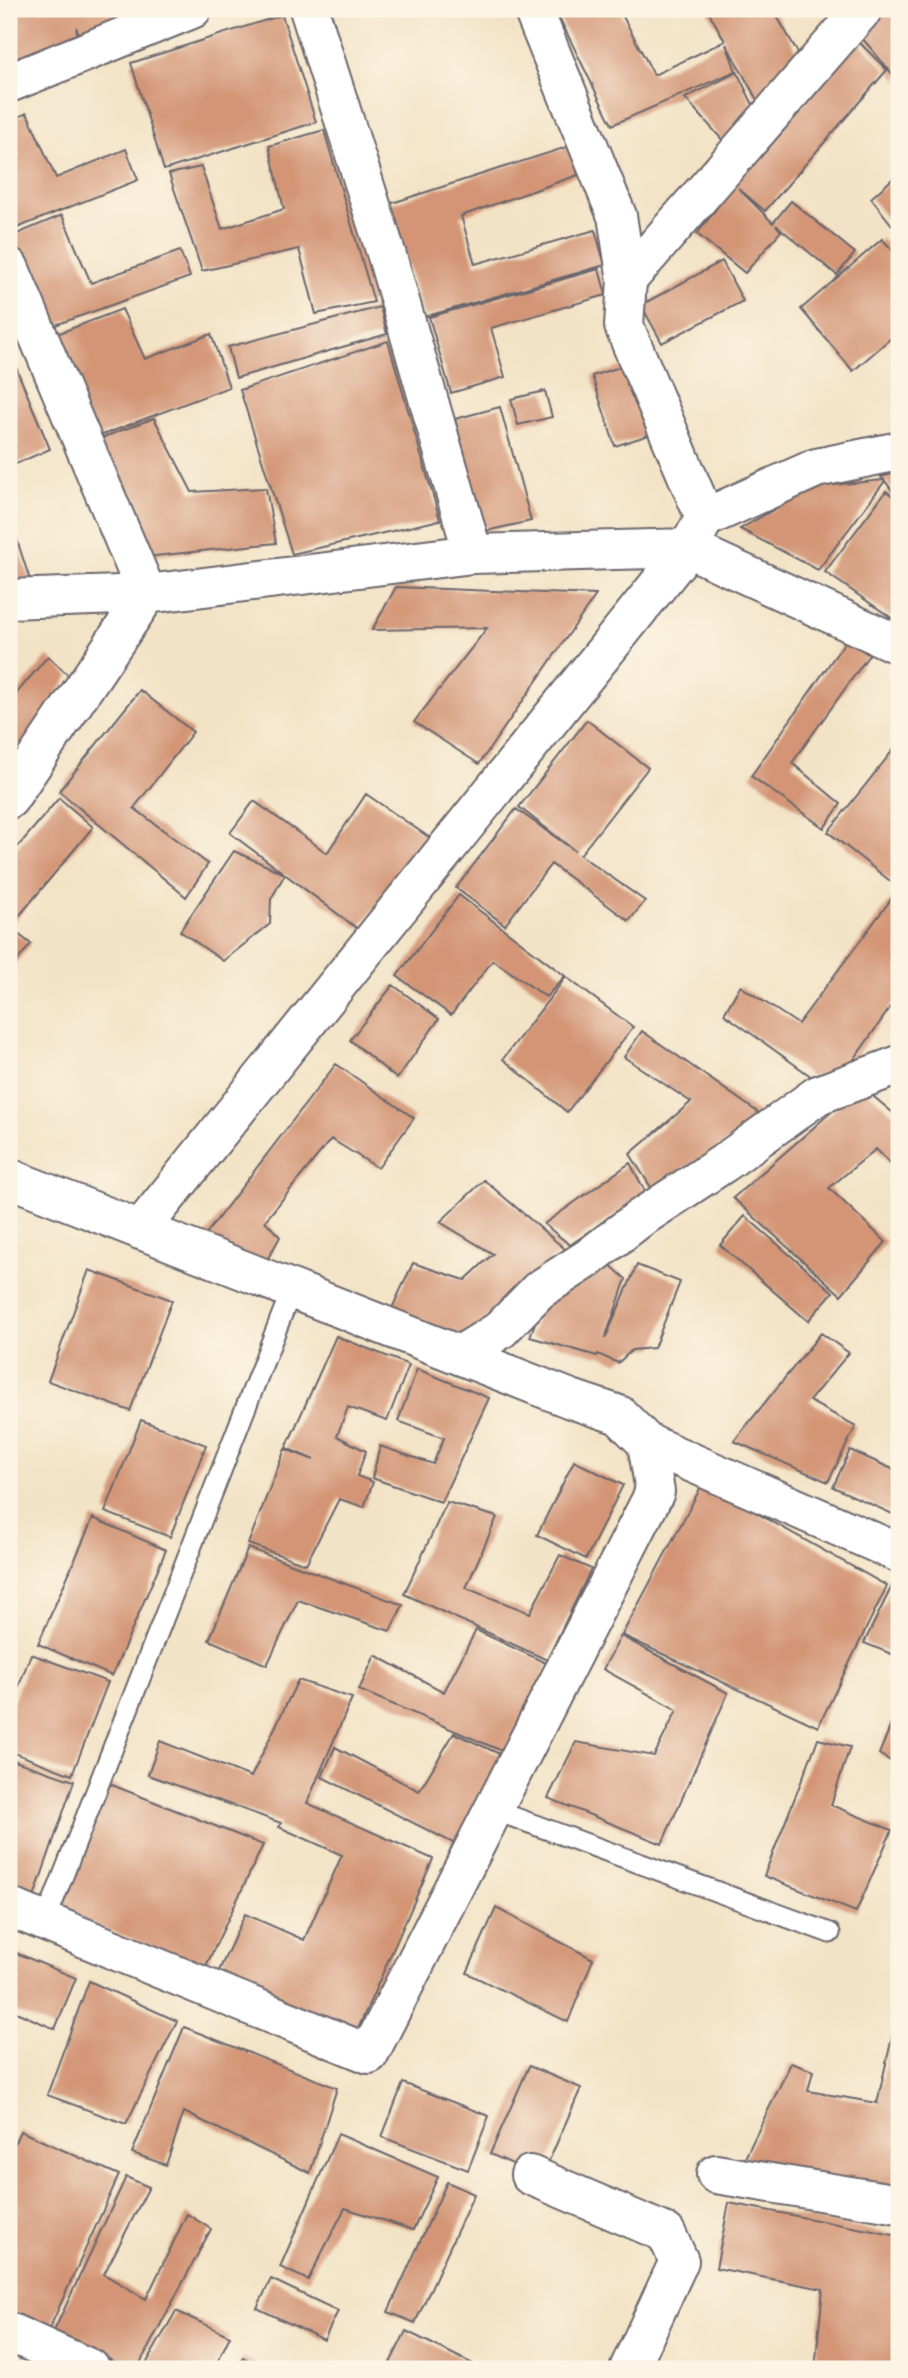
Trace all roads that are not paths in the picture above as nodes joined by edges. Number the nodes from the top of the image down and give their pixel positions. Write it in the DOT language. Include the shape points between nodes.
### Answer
graph roads {
  1 [pos="192,9"];
  2 [pos="309,9"];
  3 [pos="533,9"];
  4 [pos="863,9"];
  5 [pos="9,83"];
  6 [pos="9,267"];
  7 [pos="627,281"];
  8 [pos="899,451"];
  9 [pos="697,533"];
  10 [pos="473,554"];
  11 [pos="147,594"];
  12 [pos="9,599"];
  13 [pos="899,645"];
  14 [pos="9,799"];
  15 [pos="899,1065"];
  16 [pos="9,1178"];
  17 [pos="140,1230"];
  18 [pos="292,1289"];
  19 [pos="460,1355"];
  20 [pos="647,1443"];
  21 [pos="899,1553"];
  22 [pos="494,1810"];
  23 [pos="9,1907"];
  24 [pos="45,1922"];
  25 [pos="830,1933"];
  26 [pos="716,2174"];
  27 [pos="530,2175"];
  28 [pos="899,2204"];
  29 [pos="9,2332"];
  30 [pos="91,2369"];
  31 [pos="629,2369"];
  1 -- 5 [label="street"];
  2 -- 10 [label="street" via="387,256"];
  3 -- 7 [label="street" via="617,216"];
  4 -- 7 [label="street"];
  6 -- 11 [label="street"];
  7 -- 9 [label="street" via="624,326"];
  8 -- 9 [label="street" via="816,468"];
  9 -- 10 [label="street"];
  9 -- 13 [label="street"];
  9 -- 17 [label="street"];
  10 -- 11 [label="street"];
  11 -- 12 [label="street"];
  11 -- 14 [label="street"];
  15 -- 19 [label="street" via="818,1096 540,1290 500,1330"];
  16 -- 17 [label="street"];
  17 -- 18 [label="street"];
  18 -- 19 [label="street"];
  18 -- 24 [label="lane"];
  19 -- 20 [label="street" via="618,1415"];
  20 -- 21 [label="street"];
  20 -- 22 [label="street" via="655,1492"];
  22 -- 24 [label="street" via="369,2054"];
  22 -- 25 [label="lane"];
  23 -- 24 [label="street"];
  26 -- 28 [label="street"];
  27 -- 31 [label="street" via="666,2233 679,2261"];
  29 -- 30 [label="street"];
}
